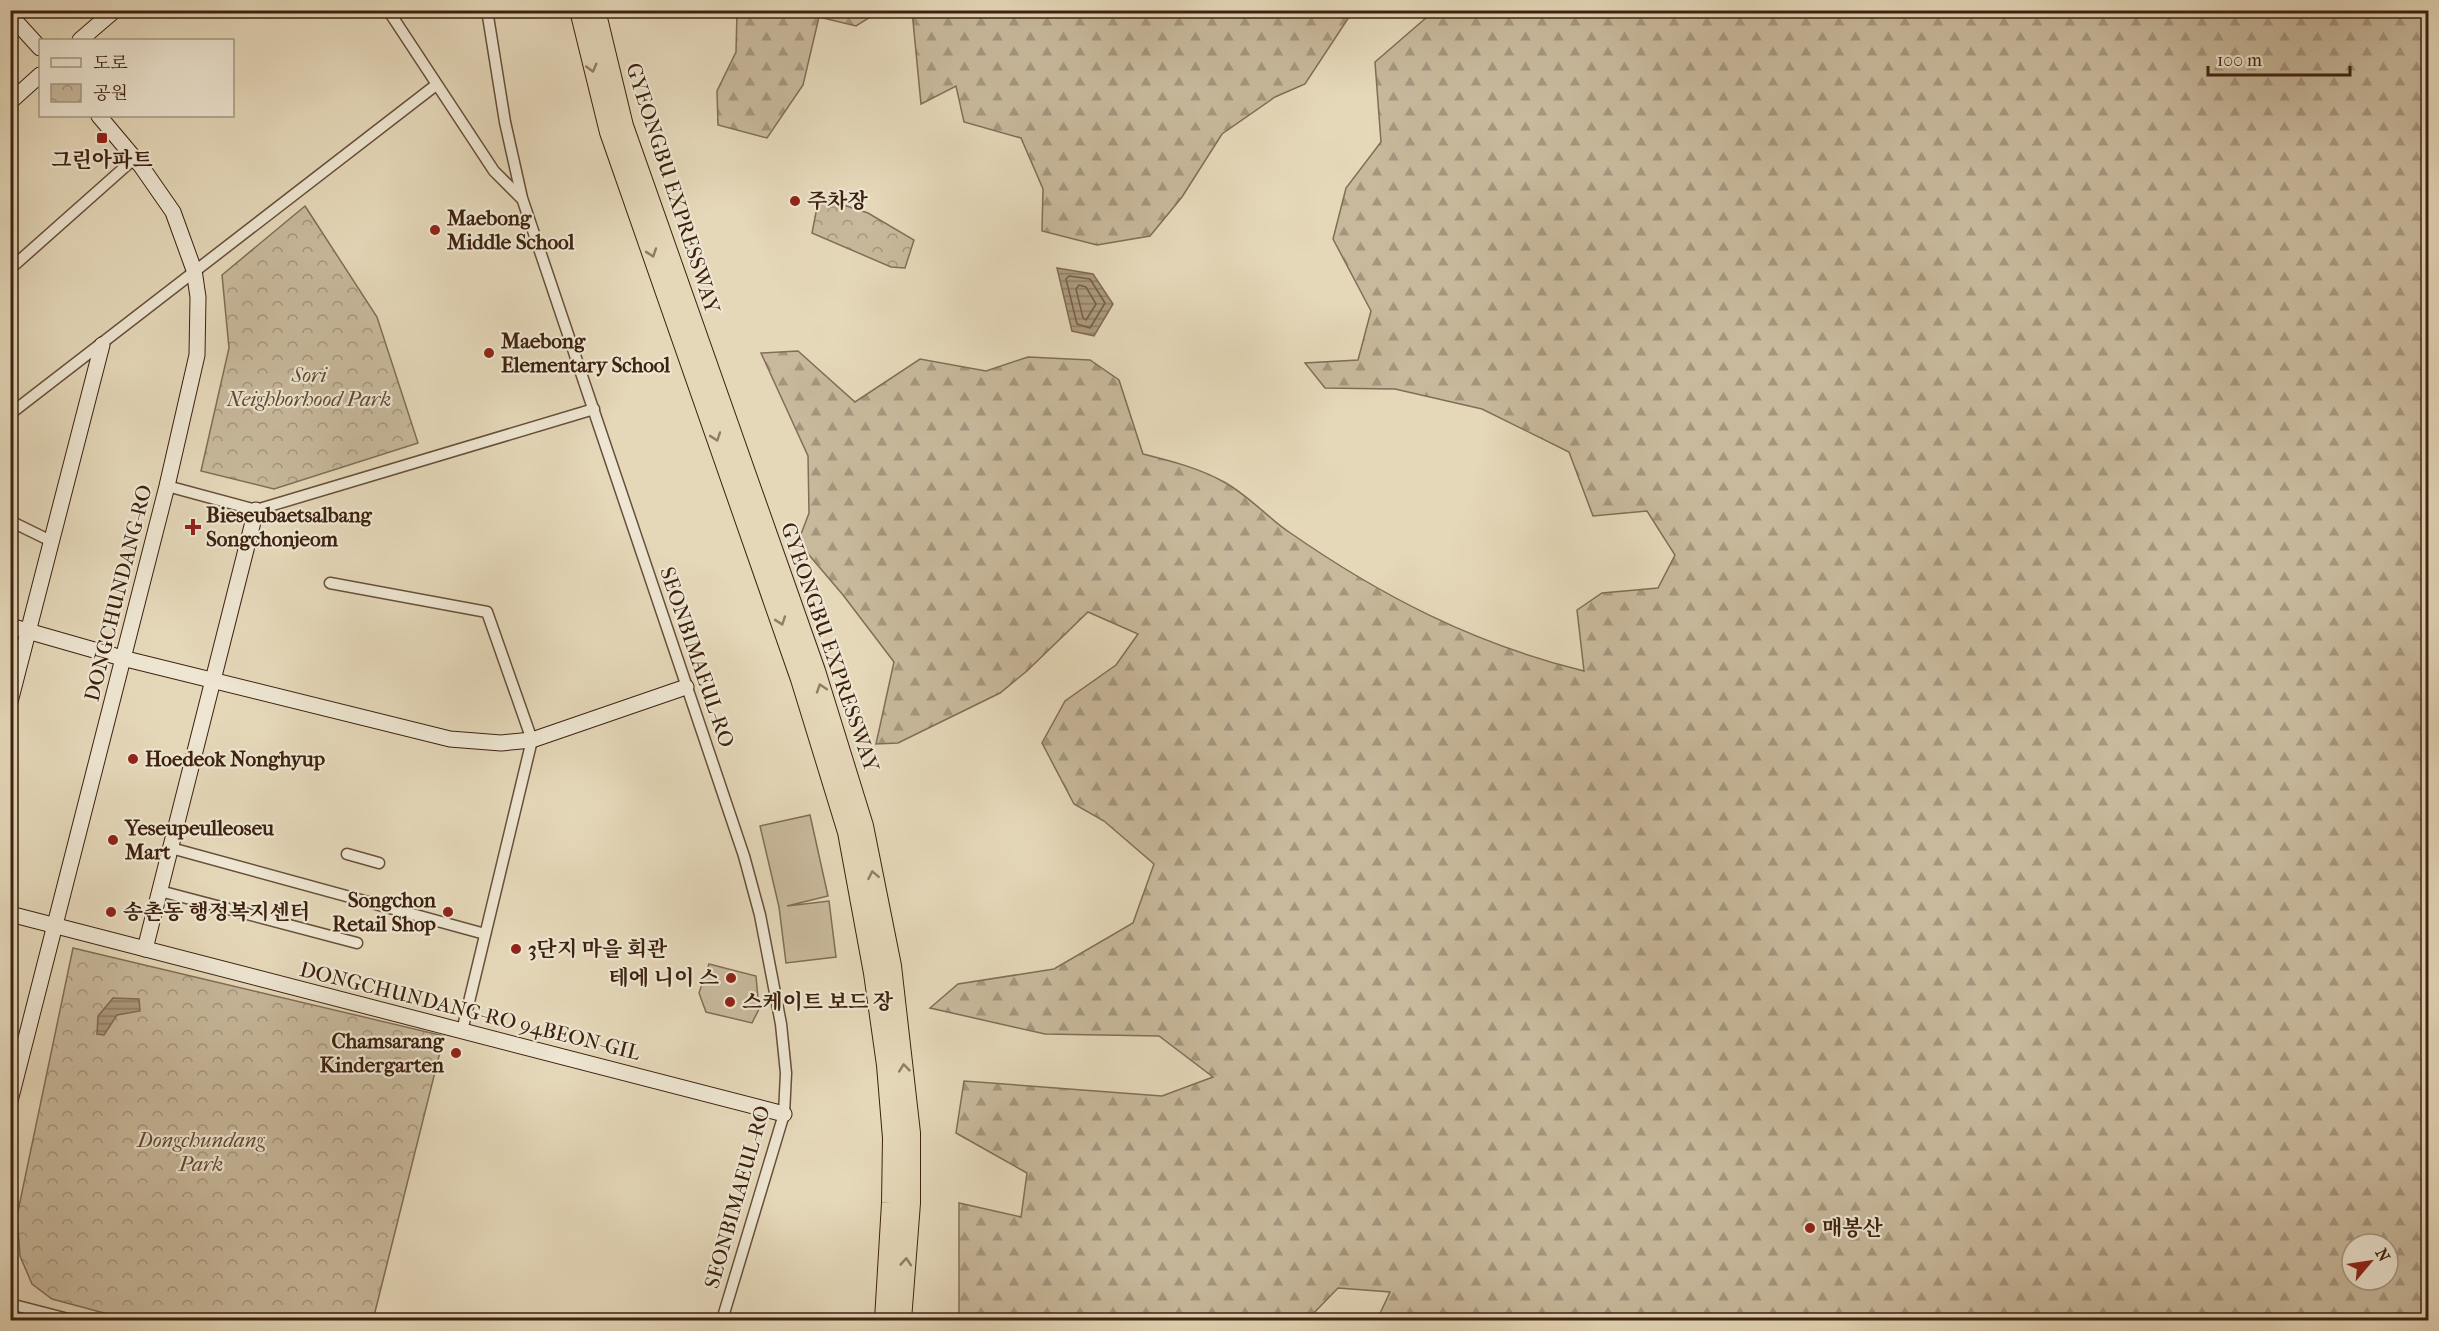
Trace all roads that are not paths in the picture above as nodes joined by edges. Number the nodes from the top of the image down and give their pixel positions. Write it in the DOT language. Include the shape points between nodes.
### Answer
graph roads {
  1 [pos="115,10"];
  2 [pos="388,10"];
  3 [pos="487,10"];
  4 [pos="580,10"];
  5 [pos="595,10"];
  6 [pos="10,15"];
  7 [pos="81,39"];
  8 [pos="39,47"];
  9 [pos="39,76"];
  10 [pos="436,85"];
  11 [pos="10,102"];
  12 [pos="100,117"];
  13 [pos="135,158"];
  14 [pos="522,198"];
  15 [pos="10,269"];
  16 [pos="194,270"];
  17 [pos="102,345"];
  18 [pos="594,409"];
  19 [pos="10,414"];
  20 [pos="167,486"];
  21 [pos="256,510"];
  22 [pos="10,521"];
  23 [pos="51,541"];
  24 [pos="330,582"];
  25 [pos="10,626"];
  26 [pos="28,633"];
  27 [pos="122,658"];
  28 [pos="213,681"];
  29 [pos="686,687"];
  30 [pos="11,696"];
  31 [pos="532,740"];
  32 [pos="171,848"];
  33 [pos="347,854"];
  34 [pos="379,863"];
  35 [pos="160,891"];
  36 [pos="10,914"];
  37 [pos="55,926"];
  38 [pos="485,934"];
  39 [pos="357,943"];
  40 [pos="145,949"];
  41 [pos="462,1031"];
  42 [pos="10,1101"];
  43 [pos="784,1114"];
  44 [pos="10,1304"];
  45 [pos="72,1320"];
  46 [pos="722,1320"];
  47 [pos="885,1320"];
  48 [pos="902,1320"];
  1 -- 7 [label="main road"];
  2 -- 10 [label="street"];
  3 -- 14 [label="street, SEONBIMAEUL-RO"];
  4 -- 47 [label="highway, GYEONGBU EXPRESSWAY, one-way" via="610,132 801,679 848,832 874,973 891,1117 892,1203"];
  48 -- 5 [label="highway, GYEONGBU EXPRESSWAY, one-way" via="910,1133 891,966 863,826 815,671 622,126"];
  6 -- 8 [label="main road"];
  9 -- 11 [label="main road"];
  10 -- 14 [label="street" via="494,171"];
  10 -- 16 [label="street"];
  12 -- 13 [label="main road, DONGCHUNDANG-RO"];
  13 -- 15 [label="street"];
  13 -- 16 [label="main road, DONGCHUNDANG-RO" via="173,212"];
  14 -- 18 [label="street, SEONBIMAEUL-RO"];
  16 -- 17 [label="street"];
  16 -- 20 [label="main road, DONGCHUNDANG-RO" via="198,297 197,355"];
  17 -- 19 [label="street"];
  17 -- 23 [label="main road"];
  18 -- 21 [label="street"];
  18 -- 29 [label="street, SEONBIMAEUL-RO"];
  20 -- 21 [label="street"];
  20 -- 27 [label="main road, DONGCHUNDANG-RO"];
  21 -- 28 [label="main road"];
  22 -- 23 [label="street"];
  23 -- 26 [label="main road"];
  24 -- 31 [label="street" via="487,612"];
  25 -- 26 [label="main road"];
  26 -- 27 [label="main road"];
  26 -- 30 [label="main road"];
  27 -- 28 [label="main road"];
  27 -- 37 [label="main road, DONGCHUNDANG-RO"];
  28 -- 31 [label="main road" via="450,739 501,743"];
  28 -- 32 [label="main road"];
  29 -- 31 [label="main road"];
  29 -- 43 [label="street, SEONBIMAEUL-RO" via="760,915 781,1024 786,1073"];
  31 -- 38 [label="street"];
  32 -- 35 [label="main road"];
  32 -- 38 [label="street"];
  33 -- 34 [label="street"];
  35 -- 39 [label="street"];
  35 -- 40 [label="main road"];
  36 -- 37 [label="main road, DONGCHUNDANG-RO 94BEON-GIL"];
  37 -- 40 [label="main road, DONGCHUNDANG-RO 94BEON-GIL"];
  37 -- 42 [label="main road, DONGCHUNDANG-RO"];
  38 -- 41 [label="street"];
  40 -- 41 [label="main road, DONGCHUNDANG-RO 94BEON-GIL"];
  41 -- 43 [label="main road, DONGCHUNDANG-RO 94BEON-GIL"];
  43 -- 46 [label="street, SEONBIMAEUL-RO"];
  44 -- 45 [label="street"];
}
